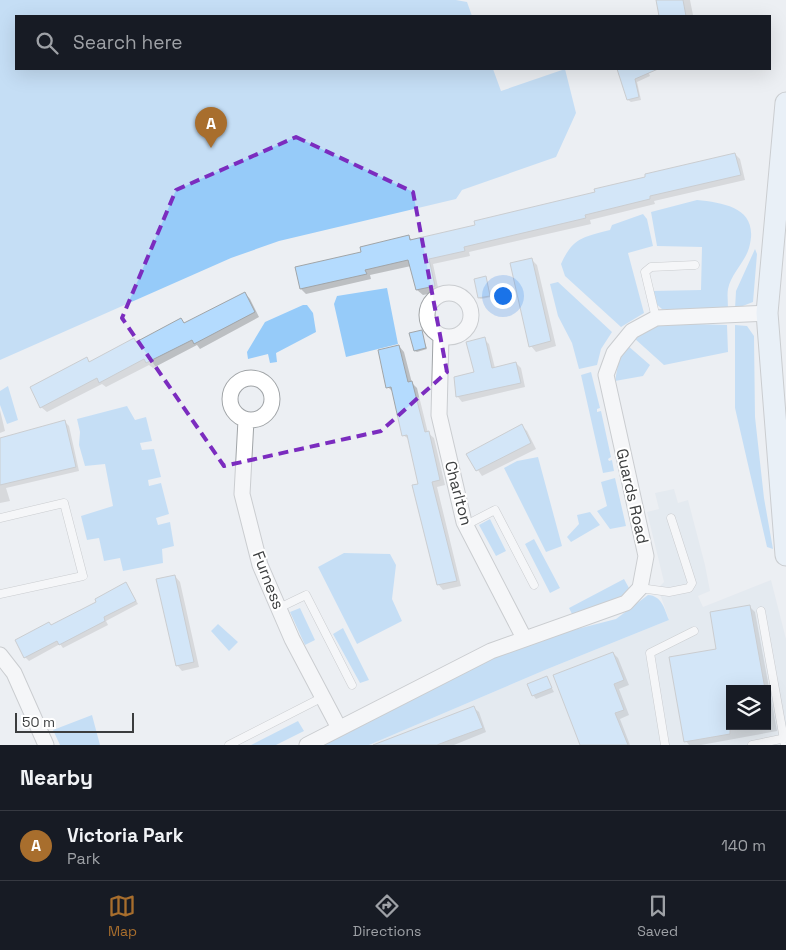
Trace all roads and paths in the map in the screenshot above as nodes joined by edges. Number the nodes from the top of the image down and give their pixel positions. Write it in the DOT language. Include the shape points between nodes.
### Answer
graph roads {
  1 [pos="786,103"];
  2 [pos="779,245"];
  3 [pos="695,265"];
  4 [pos="767,313"];
  5 [pos="656,318"];
  6 [pos="441,336"];
  7 [pos="246,420"];
  8 [pos="0,518"];
  9 [pos="671,518"];
  10 [pos="466,524"];
  11 [pos="786,555"];
  12 [pos="534,585"];
  13 [pos="640,588"];
  14 [pos="0,594"];
  15 [pos="279,608"];
  16 [pos="760,611"];
  17 [pos="694,632"];
  18 [pos="524,638"];
  19 [pos="0,655"];
  20 [pos="352,685"];
  21 [pos="323,697"];
  22 [pos="340,728"];
  23 [pos="785,741"];
  24 [pos="46,745"];
  25 [pos="229,745"];
  26 [pos="307,745"];
  27 [pos="665,745"];
  28 [pos="752,745"];
  1 -- 2 [label="main road"];
  2 -- 4 [label="main road"];
  3 -- 5 [label="lane" via="651,267 645,272"];
  4 -- 5 [label="street, Guards Road"];
  4 -- 11 [label="main road"];
  5 -- 13 [label="street, Guards Road" via="632,331 614,353 606,375 646,556"];
  6 -- 10 [label="street, Charlton" via="439,415"];
  7 -- 15 [label="street, Furness" via="242,494 260,565"];
  8 -- 14 [label="lane" via="64,503 83,576"];
  9 -- 13 [label="lane" via="692,583 689,588 669,592"];
  10 -- 12 [label="lane" via="495,510"];
  10 -- 18 [label="street, Charlton"];
  13 -- 18 [label="street" via="626,603"];
  15 -- 20 [label="lane" via="306,594"];
  15 -- 21 [label="street, Furness"];
  16 -- 23 [label="lane"];
  17 -- 27 [label="lane" via="650,653"];
  18 -- 22 [label="street" via="491,651"];
  19 -- 24 [label="street" via="14,673"];
  21 -- 22 [label="street, Furness"];
  21 -- 25 [label="lane"];
  22 -- 26 [label="street"];
  23 -- 28 [label="lane"];
}
